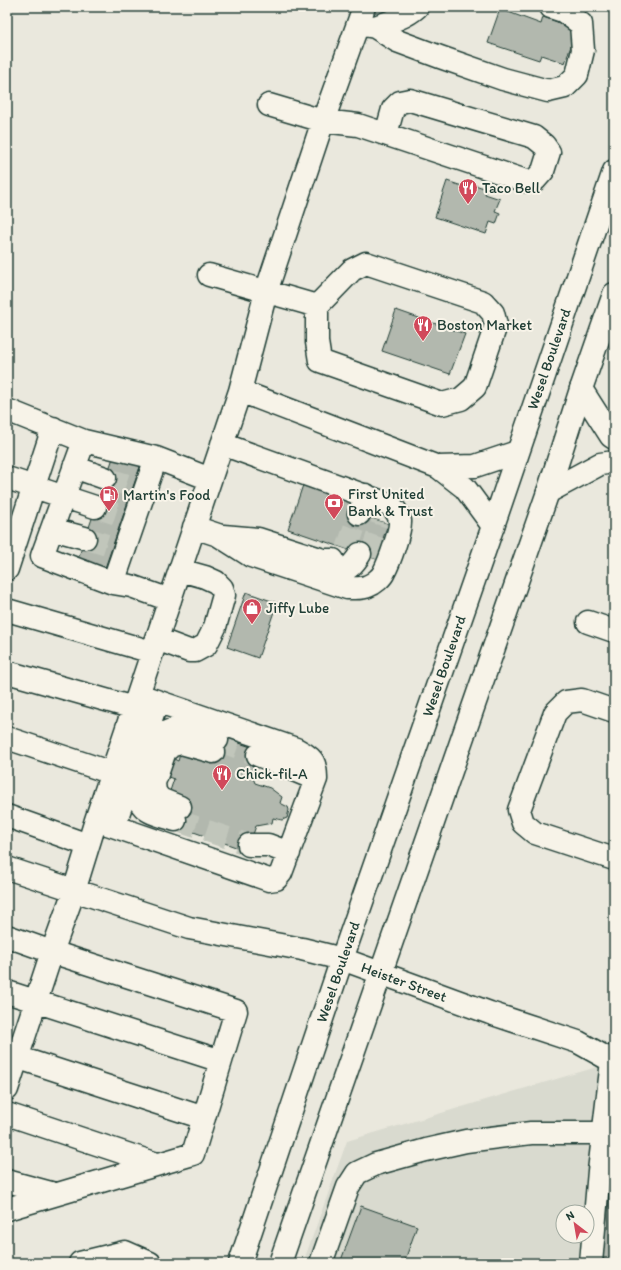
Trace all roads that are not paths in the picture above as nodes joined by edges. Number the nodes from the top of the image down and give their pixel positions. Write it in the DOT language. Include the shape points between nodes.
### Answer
graph roads {
  1 [pos="417,7"];
  2 [pos="551,7"];
  3 [pos="366,19"];
  4 [pos="269,105"];
  5 [pos="324,121"];
  6 [pos="386,134"];
  7 [pos="614,171"];
  8 [pos="209,275"];
  9 [pos="266,292"];
  10 [pos="614,294"];
  11 [pos="317,306"];
  12 [pos="580,389"];
  13 [pos="240,390"];
  14 [pos="7,410"];
  15 [pos="53,428"];
  16 [pos="614,438"];
  17 [pos="84,441"];
  18 [pos="222,444"];
  19 [pos="517,452"];
  20 [pos="156,458"];
  21 [pos="614,462"];
  22 [pos="74,467"];
  23 [pos="438,467"];
  24 [pos="7,478"];
  25 [pos="106,478"];
  26 [pos="210,479"];
  27 [pos="34,487"];
  28 [pos="548,492"];
  29 [pos="63,497"];
  30 [pos="95,508"];
  31 [pos="493,526"];
  32 [pos="194,527"];
  33 [pos="52,529"];
  34 [pos="218,535"];
  35 [pos="85,538"];
  36 [pos="11,541"];
  37 [pos="42,556"];
  38 [pos="7,569"];
  39 [pos="180,570"];
  40 [pos="113,583"];
  41 [pos="170,600"];
  42 [pos="7,610"];
  43 [pos="588,622"];
  44 [pos="614,631"];
  45 [pos="154,646"];
  46 [pos="7,672"];
  47 [pos="143,702"];
  48 [pos="614,711"];
  49 [pos="7,738"];
  50 [pos="215,746"];
  51 [pos="256,760"];
  52 [pos="112,773"];
  53 [pos="306,776"];
  54 [pos="177,813"];
  55 [pos="7,816"];
  56 [pos="105,823"];
  57 [pos="257,841"];
  58 [pos="88,845"];
  59 [pos="289,852"];
  60 [pos="614,859"];
  61 [pos="7,868"];
  62 [pos="74,891"];
  63 [pos="7,936"];
  64 [pos="52,952"];
  65 [pos="342,959"];
  66 [pos="381,974"];
  67 [pos="7,992"];
  68 [pos="36,1002"];
  69 [pos="12,1056"];
  70 [pos="221,1061"];
  71 [pos="612,1068"];
  72 [pos="7,1088"];
  73 [pos="7,1114"];
  74 [pos="204,1118"];
  75 [pos="604,1133"];
  76 [pos="157,1164"];
  77 [pos="7,1181"];
  78 [pos="55,1194"];
  79 [pos="7,1209"];
  80 [pos="80,1263"];
  81 [pos="150,1263"];
  82 [pos="240,1263"];
  83 [pos="280,1263"];
  84 [pos="321,1263"];
  85 [pos="591,1263"];
  1 -- 3 [label="main road" via="405,15"];
  2 -- 3 [label="main road" via="563,11 581,24 583,50 577,75 565,87 548,91 503,79 397,41"];
  3 -- 5 [label="main road"];
  4 -- 5 [label="main road"];
  5 -- 6 [label="main road" via="358,125"];
  5 -- 9 [label="main road"];
  6 -- 6 [label="main road" via="526,181 535,180 543,171 549,152 534,137 410,100 400,102 393,109"];
  7 -- 19 [label="main road, Wesel Boulevard"];
  8 -- 9 [label="main road"];
  9 -- 11 [label="main road"];
  9 -- 13 [label="main road"];
  10 -- 12 [label="main road"];
  11 -- 11 [label="main road" via="352,270 366,263 483,302 493,313 496,325 475,387 461,399 442,404 320,362"];
  12 -- 16 [label="main road"];
  12 -- 28 [label="main road"];
  13 -- 18 [label="main road"];
  13 -- 23 [label="main road"];
  14 -- 15 [label="main road"];
  15 -- 17 [label="main road"];
  15 -- 27 [label="main road"];
  17 -- 20 [label="main road"];
  17 -- 22 [label="main road"];
  18 -- 26 [label="main road"];
  18 -- 34 [label="main road" via="374,509 397,513 400,527 384,572 369,586 358,588 347,588 251,556"];
  19 -- 23 [label="main road" via="475,466"];
  19 -- 31 [label="main road, Wesel Boulevard"];
  20 -- 26 [label="main road"];
  20 -- 40 [label="main road" via="139,488 118,549"];
  21 -- 28 [label="main road" via="600,464"];
  22 -- 25 [label="main road"];
  22 -- 29 [label="main road"];
  23 -- 31 [label="main road" via="465,488"];
  24 -- 27 [label="main road"];
  26 -- 32 [label="main road"];
  27 -- 29 [label="main road"];
  27 -- 36 [label="main road"];
  28 -- 66 [label="main road"];
  29 -- 30 [label="main road"];
  29 -- 33 [label="main road"];
  31 -- 65 [label="main road, Wesel Boulevard"];
  32 -- 34 [label="main road"];
  32 -- 39 [label="main road"];
  33 -- 35 [label="main road"];
  33 -- 37 [label="main road"];
  34 -- 34 [label="main road" via="330,572 347,569 354,564 359,554 330,561 258,539"];
  36 -- 37 [label="main road"];
  36 -- 38 [label="main road"];
  37 -- 40 [label="main road"];
  39 -- 41 [label="main road"];
  39 -- 45 [label="main road" via="220,584 224,595 215,627 206,645 195,651"];
  40 -- 41 [label="main road" via="131,586"];
  41 -- 45 [label="main road"];
  42 -- 45 [label="main road"];
  43 -- 44 [label="main road"];
  45 -- 47 [label="main road"];
  46 -- 47 [label="main road"];
  47 -- 52 [label="main road"];
  47 -- 53 [label="main road" via="296,749 308,756 316,767"];
  47 -- 56 [label="main road"];
  48 -- 60 [label="main road" via="582,700 566,702 555,713 519,810 523,823 535,833"];
  49 -- 52 [label="main road"];
  50 -- 54 [label="main road" via="186,727 162,734 154,743 137,794 147,811"];
  51 -- 53 [label="main road" via="275,770"];
  52 -- 56 [label="main road"];
  53 -- 59 [label="main road"];
  55 -- 58 [label="main road"];
  56 -- 58 [label="main road"];
  56 -- 59 [label="main road" via="269,880 276,879 281,873"];
  57 -- 59 [label="main road"];
  58 -- 62 [label="main road"];
  61 -- 62 [label="main road, Heister Street"];
  62 -- 64 [label="main road"];
  62 -- 65 [label="main road, Heister Street" via="189,928"];
  63 -- 64 [label="main road"];
  64 -- 68 [label="main road"];
  64 -- 70 [label="main road" via="236,1011"];
  65 -- 66 [label="main road, Heister Street"];
  65 -- 82 [label="main road, Wesel Boulevard"];
  66 -- 71 [label="main road, Heister Street" via="578,1042"];
  66 -- 83 [label="main road"];
  67 -- 68 [label="main road"];
  68 -- 69 [label="main road"];
  68 -- 70 [label="main road"];
  69 -- 72 [label="main road"];
  69 -- 74 [label="main road"];
  70 -- 74 [label="main road"];
  71 -- 75 [label="main road"];
  73 -- 76 [label="main road"];
  74 -- 76 [label="main road" via="192,1154"];
  75 -- 84 [label="main road" via="531,1133 466,1141 376,1164 357,1173 348,1187"];
  75 -- 85 [label="main road"];
  76 -- 78 [label="main road"];
  77 -- 78 [label="main road"];
  78 -- 79 [label="main road"];
  80 -- 81 [label="main road" via="125,1252"];
}
